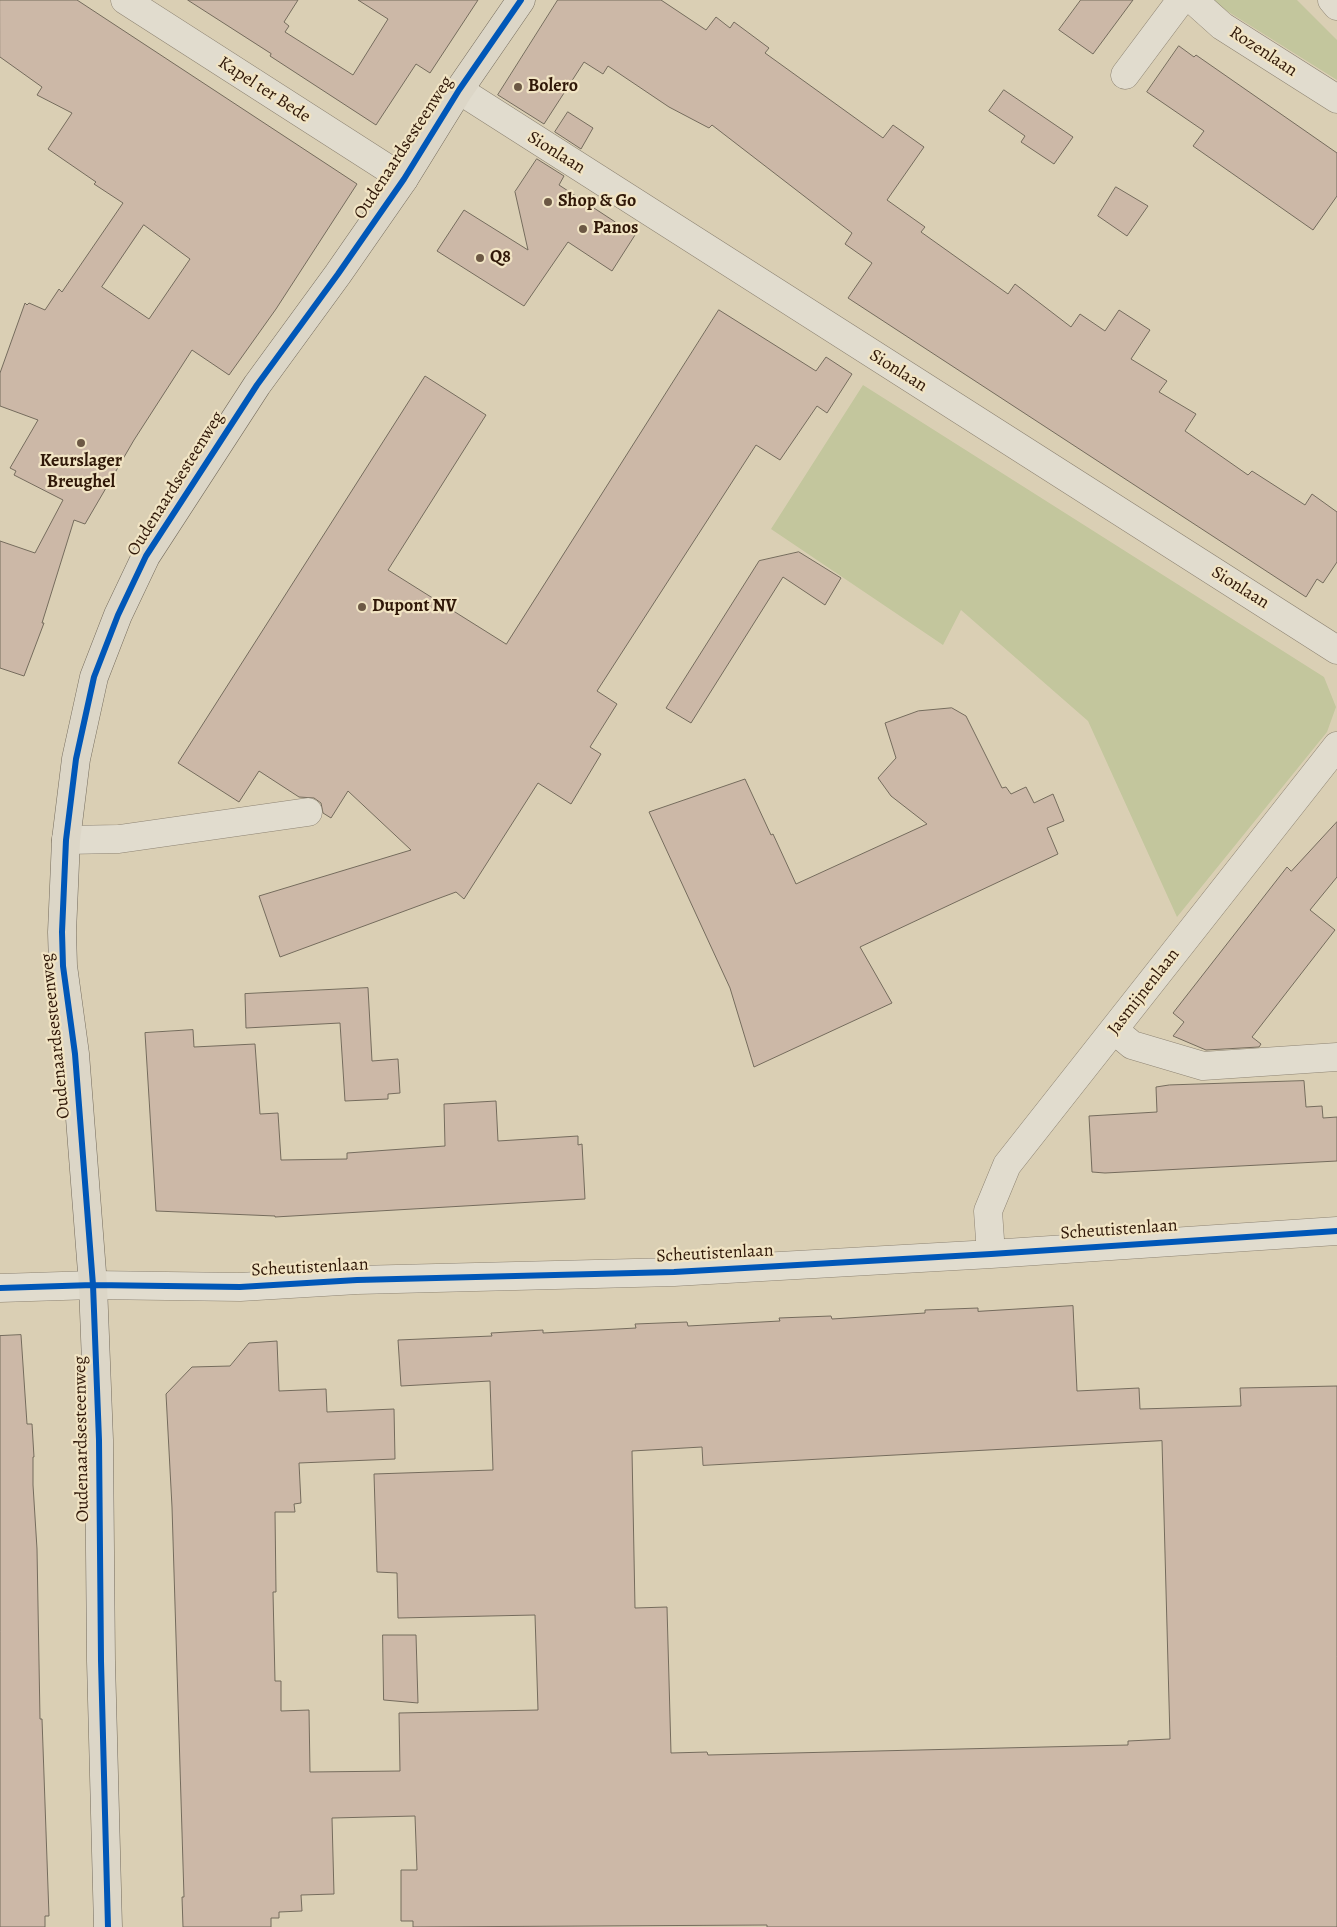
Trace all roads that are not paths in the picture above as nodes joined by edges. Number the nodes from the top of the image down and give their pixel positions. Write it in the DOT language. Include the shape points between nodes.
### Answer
graph roads {
  1 [pos="125,0"];
  2 [pos="521,0"];
  3 [pos="1181,0"];
  4 [pos="1193,0"];
  5 [pos="1332,0"];
  6 [pos="1337,6"];
  7 [pos="1125,75"];
  8 [pos="460,90"];
  9 [pos="1337,99"];
  10 [pos="404,179"];
  11 [pos="1337,650"];
  12 [pos="1337,746"];
  13 [pos="308,812"];
  14 [pos="66,840"];
  15 [pos="1114,1030"];
  16 [pos="1337,1057"];
  17 [pos="1337,1231"];
  18 [pos="991,1254"];
  19 [pos="93,1285"];
  20 [pos="0,1288"];
  21 [pos="108,1927"];
  1 -- 10 [label="street, Kapel ter Bede"];
  2 -- 8 [label="main road, Oudenaardsesteenweg"];
  3 -- 7 [label="street"];
  4 -- 9 [label="street, Rozenlaan" via="1222,26"];
  5 -- 6 [label="street"];
  8 -- 10 [label="main road, Oudenaardsesteenweg"];
  8 -- 11 [label="street, Sionlaan"];
  10 -- 14 [label="main road, Oudenaardsesteenweg" via="257,385 146,556 94,677 76,759"];
  12 -- 15 [label="street, Jasmijnenlaan"];
  13 -- 14 [label="street" via="119,839"];
  14 -- 19 [label="main road, Oudenaardsesteenweg" via="63,966 75,1054"];
  15 -- 16 [label="street" via="1132,1045 1203,1066"];
  15 -- 18 [label="street, Jasmijnenlaan" via="1007,1165 988,1211"];
  17 -- 18 [label="street, Scheutistenlaan"];
  18 -- 19 [label="street, Scheutistenlaan" via="674,1272 356,1280 240,1287"];
  19 -- 20 [label="street, Scheutistenlaan"];
  19 -- 21 [label="main road, Oudenaardsesteenweg"];
}
